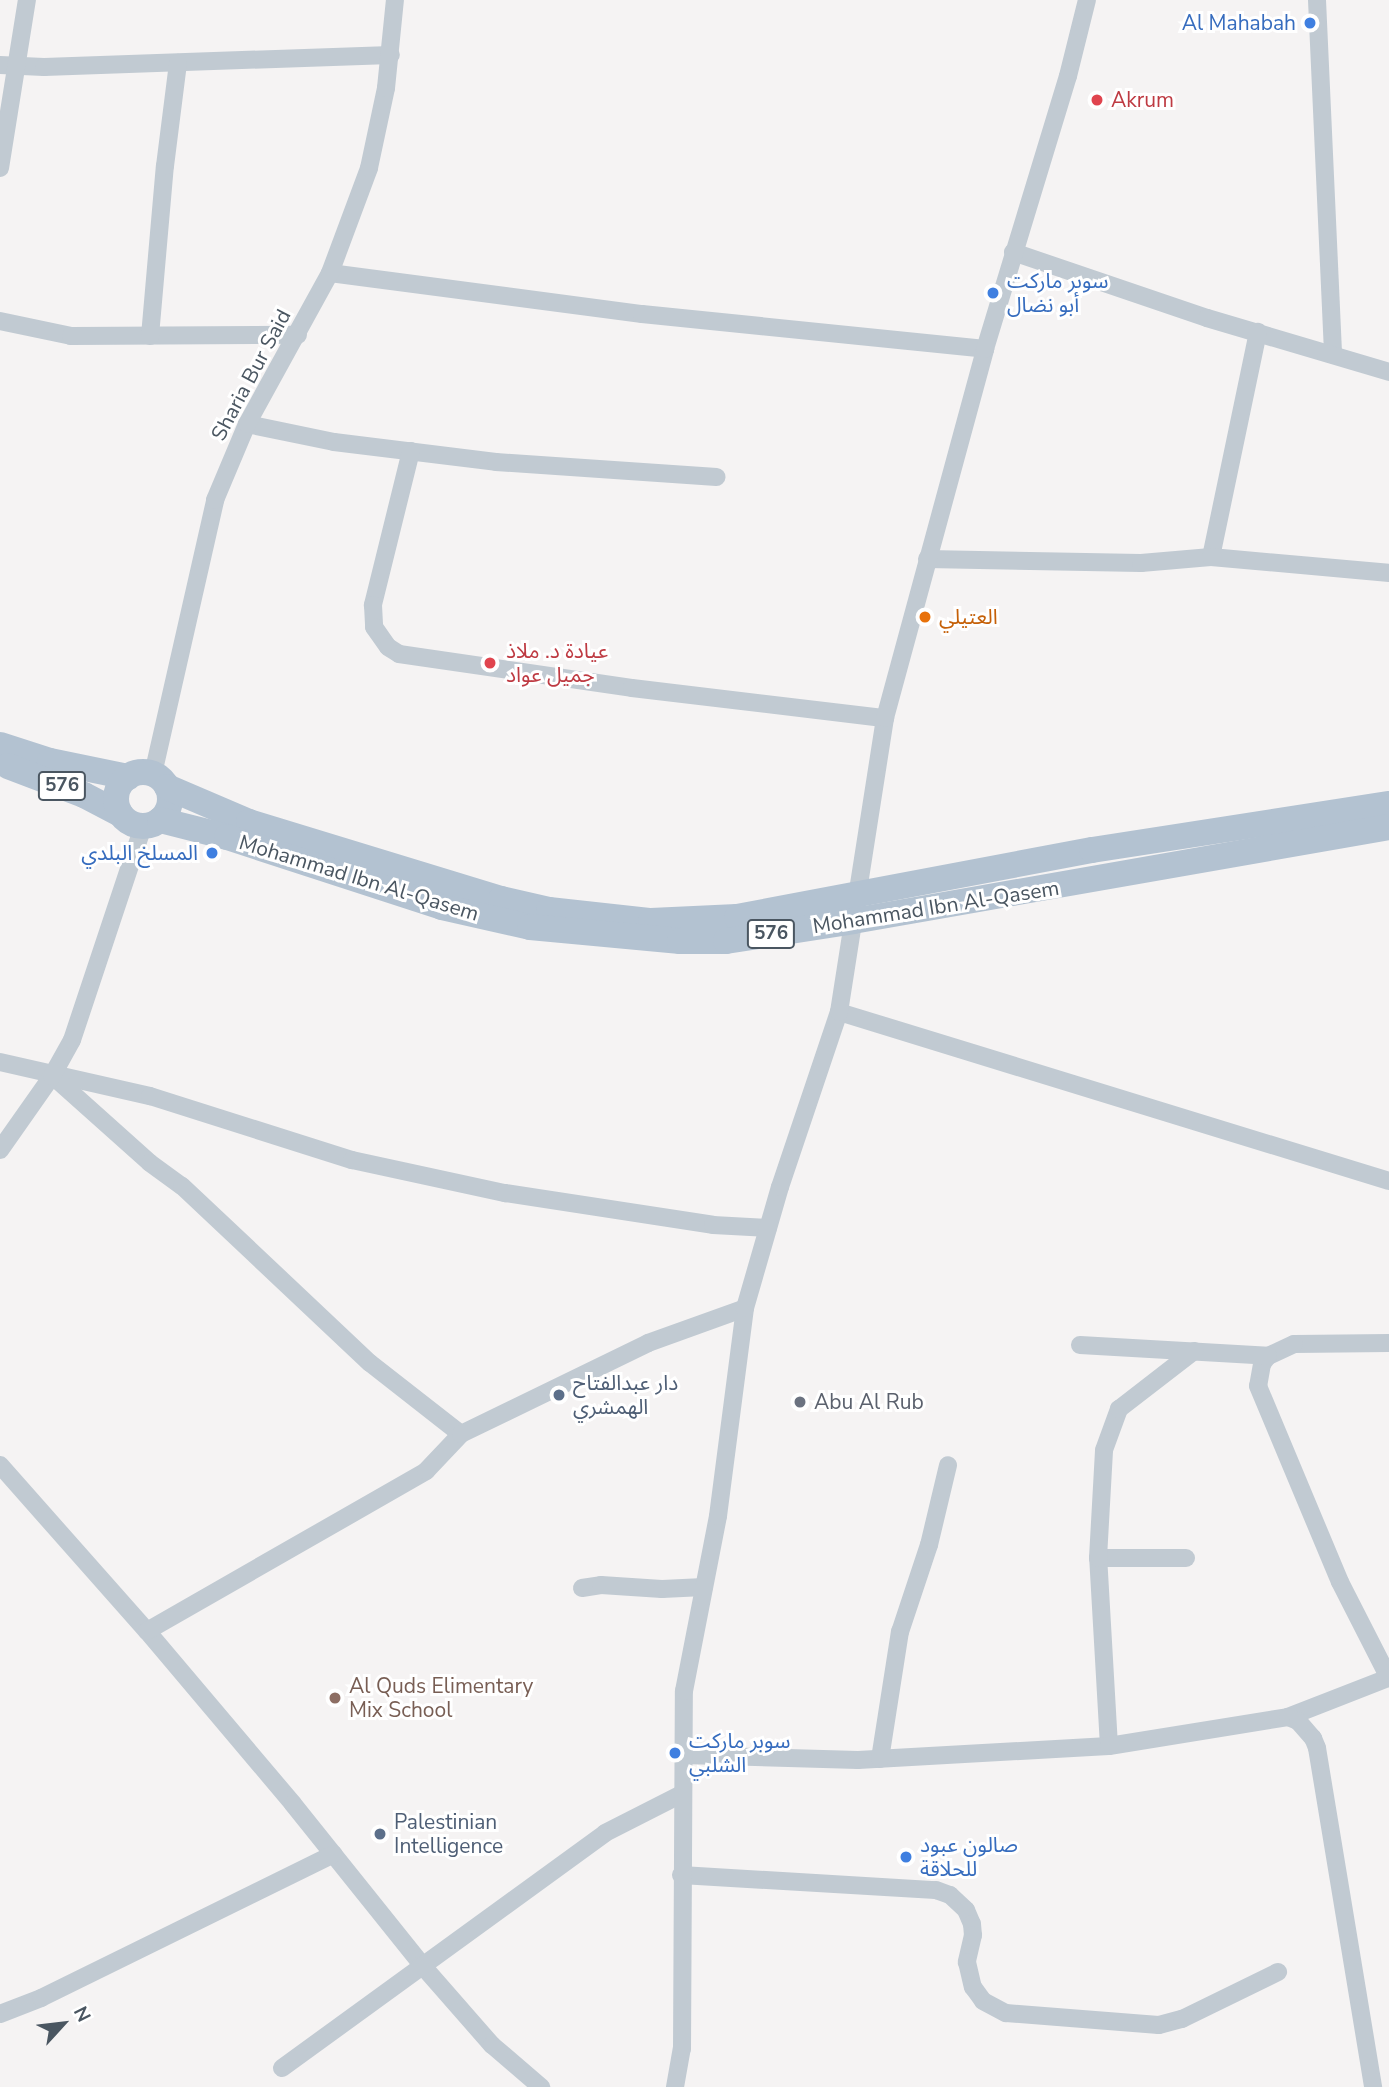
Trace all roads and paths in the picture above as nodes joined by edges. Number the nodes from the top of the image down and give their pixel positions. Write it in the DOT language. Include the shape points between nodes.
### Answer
graph roads {
  1 [pos="27,0"];
  2 [pos="395,0"];
  3 [pos="1087,0"];
  4 [pos="1317,0"];
  5 [pos="391,55"];
  6 [pos="178,62"];
  7 [pos="9,66"];
  8 [pos="0,168"];
  9 [pos="1013,252"];
  10 [pos="330,274"];
  11 [pos="0,321"];
  12 [pos="1258,332"];
  13 [pos="298,335"];
  14 [pos="150,336"];
  15 [pos="985,349"];
  16 [pos="1333,354"];
  17 [pos="1389,372"];
  18 [pos="247,424"];
  19 [pos="411,451"];
  20 [pos="716,477"];
  21 [pos="1211,557"];
  22 [pos="927,559"];
  23 [pos="1389,573"];
  24 [pos="885,718"];
  25 [pos="0,745"];
  26 [pos="0,763"];
  27 [pos="149,779"];
  28 [pos="1389,804"];
  29 [pos="141,820"];
  30 [pos="1389,827"];
  31 [pos="858,893"];
  32 [pos="853,921"];
  33 [pos="839,1012"];
  34 [pos="0,1062"];
  35 [pos="52,1076"];
  36 [pos="0,1150"];
  37 [pos="1389,1181"];
  38 [pos="768,1228"];
  39 [pos="745,1308"];
  40 [pos="1389,1343"];
  41 [pos="1080,1345"];
  42 [pos="1195,1351"];
  43 [pos="1268,1356"];
  44 [pos="461,1434"];
  45 [pos="0,1465"];
  46 [pos="948,1465"];
  47 [pos="1098,1558"];
  48 [pos="1186,1558"];
  49 [pos="704,1587"];
  50 [pos="582,1588"];
  51 [pos="147,1631"];
  52 [pos="1389,1678"];
  53 [pos="1288,1717"];
  54 [pos="1109,1745"];
  55 [pos="683,1755"];
  56 [pos="880,1759"];
  57 [pos="682,1794"];
  58 [pos="334,1854"];
  59 [pos="681,1875"];
  60 [pos="421,1964"];
  61 [pos="1278,1972"];
  62 [pos="0,2014"];
  63 [pos="282,2068"];
  64 [pos="541,2087"];
  65 [pos="675,2087"];
  66 [pos="1373,2087"];
  1 -- 7 [label="street"];
  2 -- 5 [label="street, Sharia Bur Said"];
  3 -- 9 [label="street"];
  4 -- 16 [label="street"];
  5 -- 6 [label="street"];
  5 -- 10 [label="street, Sharia Bur Said" via="369,168"];
  6 -- 7 [label="street"];
  6 -- 14 [label="street"];
  7 -- 8 [label="street"];
  9 -- 12 [label="street"];
  9 -- 15 [label="street"];
  10 -- 13 [label="street, Sharia Bur Said"];
  10 -- 15 [label="street" via="642,314"];
  11 -- 14 [label="street" via="71,336"];
  12 -- 16 [label="street"];
  12 -- 21 [label="street"];
  13 -- 14 [label="street"];
  13 -- 18 [label="street, Sharia Bur Said"];
  15 -- 22 [label="street"];
  16 -- 17 [label="street"];
  18 -- 19 [label="street" via="334,442"];
  18 -- 27 [label="street, Sharia Bur Said" via="215,500"];
  19 -- 20 [label="street" via="496,462"];
  19 -- 24 [label="street" via="373,605 374,627 387,647 399,654"];
  21 -- 22 [label="street" via="1141,564"];
  21 -- 23 [label="street"];
  22 -- 24 [label="street"];
  24 -- 31 [label="street"];
  25 -- 27 [label="main road, Mohammad Ibn Al-Qasem" via="50,761"];
  26 -- 29 [label="main road, Mohammad Ibn Al-Qasem / 576"];
  27 -- 29 [label="main road" via="169,805"];
  27 -- 29 [label="main road" via="122,782 116,798"];
  27 -- 31 [label="main road, Mohammad Ibn Al-Qasem / 576" via="249,822 549,910 698,921"];
  28 -- 31 [label="main road, Mohammad Ibn Al-Qasem / 576" via="1092,850"];
  29 -- 32 [label="main road, Mohammad Ibn Al-Qasem / 576" via="227,837 442,907 530,927 621,938 726,941"];
  29 -- 35 [label="street" via="72,1040"];
  30 -- 32 [label="main road, Mohammad Ibn Al-Qasem / 576"];
  31 -- 32 [label="street"];
  32 -- 33 [label="street"];
  33 -- 37 [label="street"];
  33 -- 38 [label="street"];
  34 -- 35 [label="street"];
  35 -- 36 [label="street"];
  35 -- 38 [label="street" via="150,1096 352,1160 505,1193 713,1225"];
  35 -- 44 [label="street" via="182,1186 370,1363"];
  38 -- 39 [label="street"];
  39 -- 44 [label="street" via="648,1343"];
  39 -- 49 [label="street" via="718,1516"];
  40 -- 43 [label="street" via="1294,1344"];
  41 -- 42 [label="street"];
  42 -- 43 [label="street"];
  42 -- 47 [label="street" via="1119,1409 1104,1450"];
  43 -- 52 [label="street" via="1258,1376 1260,1394 1340,1582"];
  44 -- 51 [label="street" via="425,1471"];
  45 -- 51 [label="street"];
  46 -- 56 [label="street" via="929,1545 900,1632"];
  47 -- 48 [label="street"];
  47 -- 54 [label="street"];
  49 -- 50 [label="street"];
  49 -- 55 [label="street" via="684,1691"];
  51 -- 58 [label="street"];
  52 -- 53 [label="street"];
  53 -- 54 [label="street"];
  53 -- 66 [label="street" via="1307,1729 1317,1748"];
  54 -- 56 [label="street"];
  55 -- 56 [label="street"];
  55 -- 57 [label="street"];
  57 -- 59 [label="street"];
  57 -- 60 [label="street" via="605,1833"];
  58 -- 60 [label="street"];
  58 -- 62 [label="street"];
  59 -- 61 [label="street" via="950,1895 966,1910 972,1924 967,1962 973,1987 984,2001 1006,2013 1159,2025 1182,2019"];
  59 -- 65 [label="street" via="682,2049"];
  60 -- 63 [label="street"];
  60 -- 64 [label="street" via="492,2045"];
}
